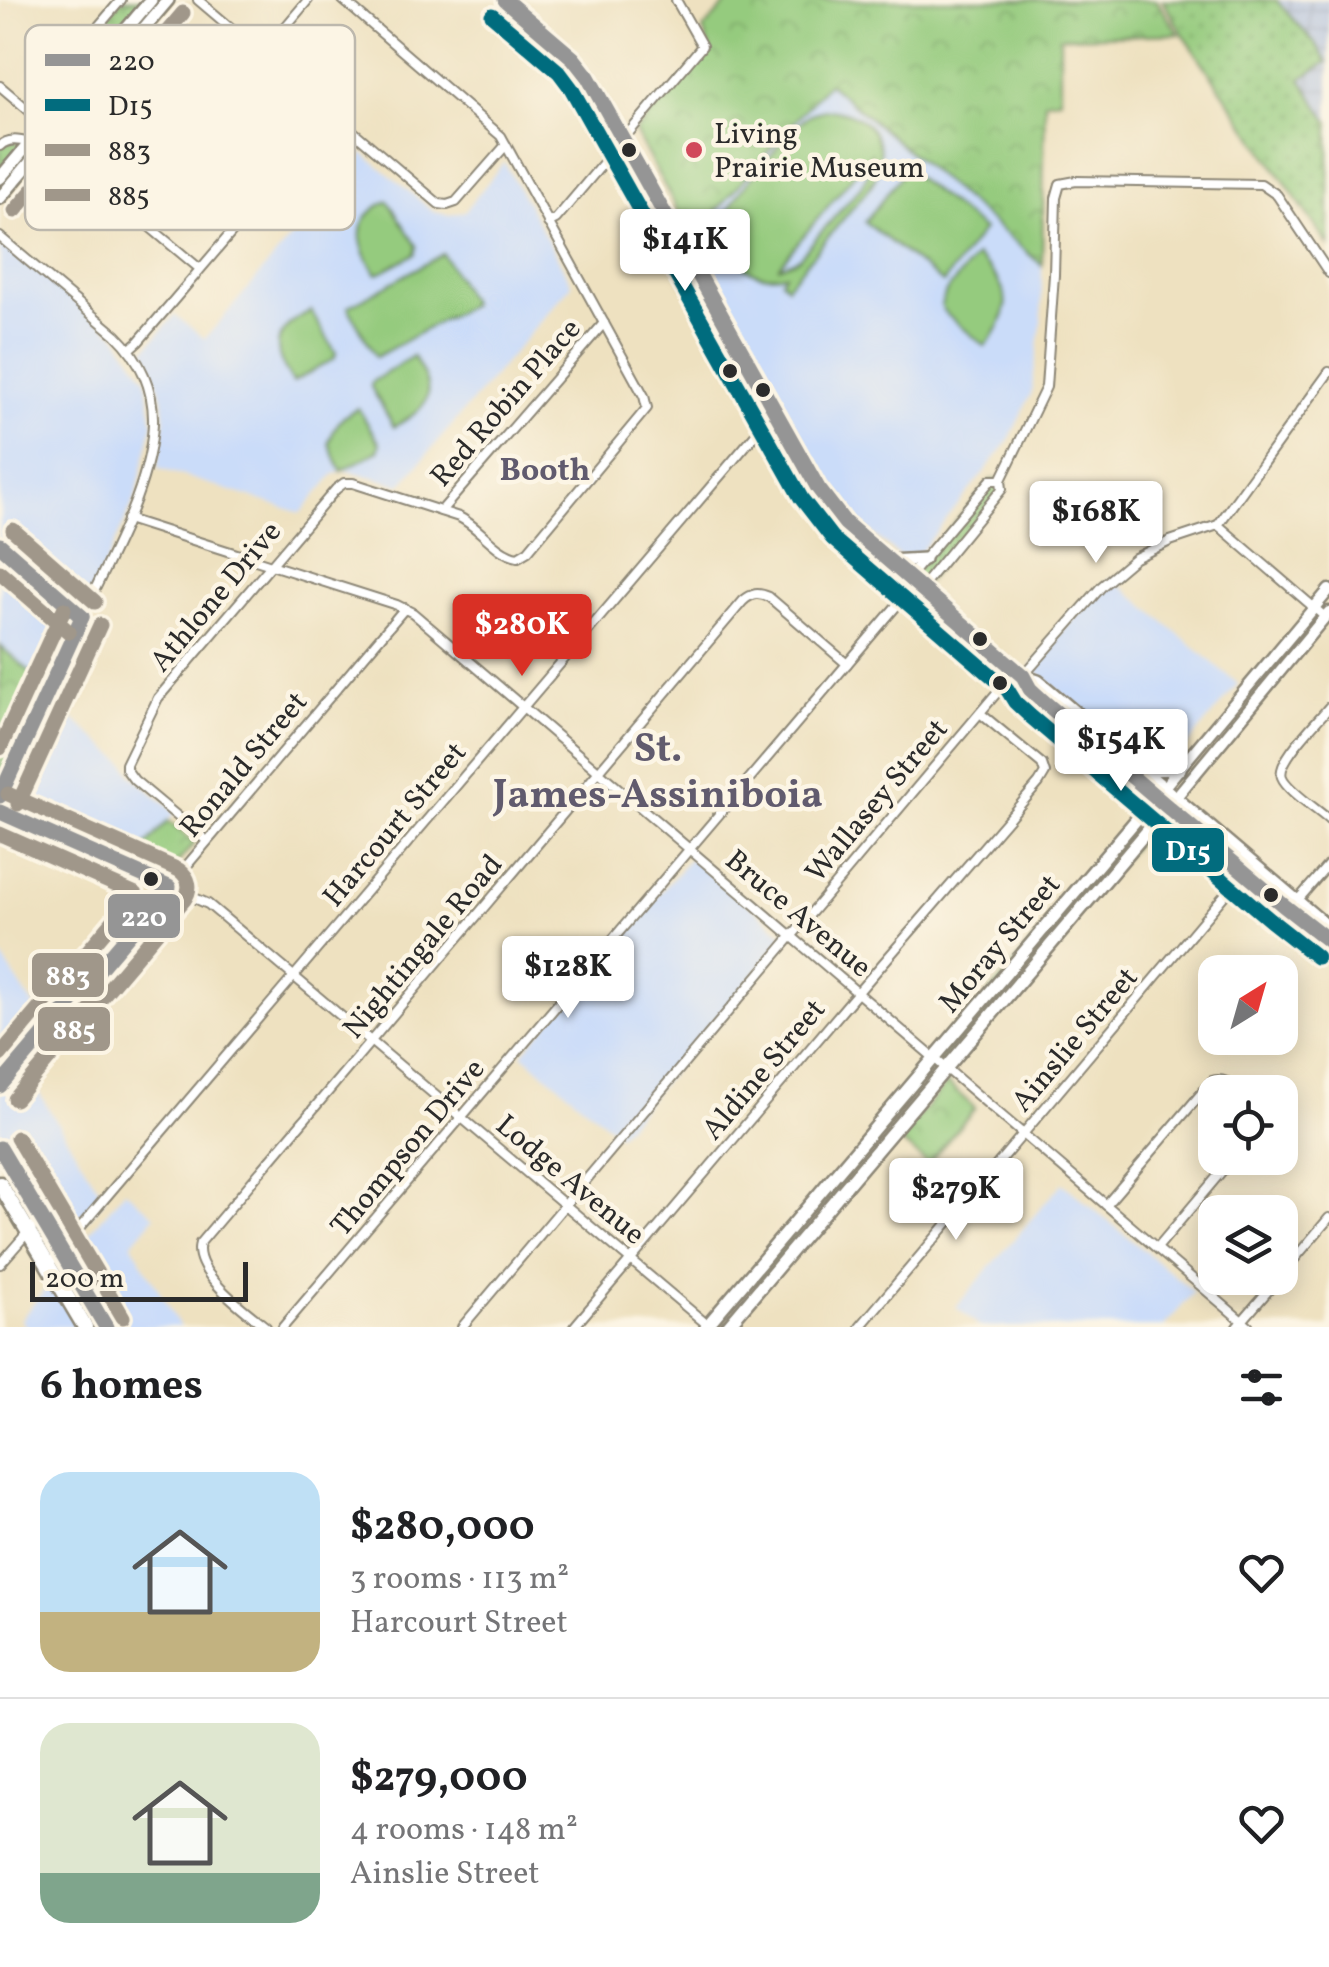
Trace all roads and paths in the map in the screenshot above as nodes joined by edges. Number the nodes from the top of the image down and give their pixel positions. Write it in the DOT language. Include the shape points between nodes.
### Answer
graph roads {
  1 [pos="120,0"];
  2 [pos="151,0"];
  3 [pos="168,0"];
  4 [pos="198,0"];
  5 [pos="308,0"];
  6 [pos="343,0"];
  7 [pos="505,0"];
  8 [pos="676,0"];
  9 [pos="99,25"];
  10 [pos="130,25"];
  11 [pos="145,25"];
  12 [pos="228,25"];
  13 [pos="287,25"];
  14 [pos="0,86"];
  15 [pos="25,107"];
  16 [pos="355,133"];
  17 [pos="623,139"];
  18 [pos="25,142"];
  19 [pos="506,145"];
  20 [pos="0,146"];
  21 [pos="25,148"];
  22 [pos="25,163"];
  23 [pos="0,178"];
  24 [pos="0,198"];
  25 [pos="548,224"];
  26 [pos="153,230"];
  27 [pos="233,230"];
  28 [pos="0,237"];
  29 [pos="200,269"];
  30 [pos="1329,273"];
  31 [pos="604,324"];
  32 [pos="130,349"];
  33 [pos="1329,372"];
  34 [pos="776,416"];
  35 [pos="1001,480"];
  36 [pos="458,490"];
  37 [pos="442,511"];
  38 [pos="127,518"];
  39 [pos="468,522"];
  40 [pos="1218,524"];
  41 [pos="0,545"];
  42 [pos="924,560"];
  43 [pos="888,562"];
  44 [pos="271,565"];
  45 [pos="915,583"];
  46 [pos="1329,590"];
  47 [pos="404,608"];
  48 [pos="1314,608"];
  49 [pos="1327,615"];
  50 [pos="82,617"];
  51 [pos="847,664"];
  52 [pos="1019,673"];
  53 [pos="523,707"];
  54 [pos="1329,707"];
  55 [pos="980,713"];
  56 [pos="1180,769"];
  57 [pos="1144,770"];
  58 [pos="598,772"];
  59 [pos="1160,792"];
  60 [pos="0,796"];
  61 [pos="1172,802"];
  62 [pos="0,812"];
  63 [pos="18,820"];
  64 [pos="1329,820"];
  65 [pos="0,825"];
  66 [pos="207,842"];
  67 [pos="690,849"];
  68 [pos="1329,864"];
  69 [pos="1244,872"];
  70 [pos="168,887"];
  71 [pos="1298,900"];
  72 [pos="1329,928"];
  73 [pos="791,936"];
  74 [pos="1329,940"];
  75 [pos="295,976"];
  76 [pos="857,993"];
  77 [pos="372,1040"];
  78 [pos="934,1058"];
  79 [pos="946,1069"];
  80 [pos="0,1086"];
  81 [pos="1198,1097"];
  82 [pos="462,1117"];
  83 [pos="1023,1134"];
  84 [pos="0,1148"];
  85 [pos="1219,1175"];
  86 [pos="0,1184"];
  87 [pos="566,1204"];
  88 [pos="1106,1205"];
  89 [pos="42,1216"];
  90 [pos="1329,1218"];
  91 [pos="29,1230"];
  92 [pos="1157,1248"];
  93 [pos="61,1250"];
  94 [pos="1298,1255"];
  95 [pos="631,1260"];
  96 [pos="0,1264"];
  97 [pos="49,1264"];
  98 [pos="1265,1295"];
  99 [pos="1242,1325"];
  100 [pos="708,1326"];
  101 [pos="86,1327"];
  102 [pos="106,1327"];
  103 [pos="266,1327"];
  104 [pos="282,1327"];
  105 [pos="462,1327"];
  106 [pos="574,1327"];
  107 [pos="727,1327"];
  108 [pos="860,1327"];
  1 -- 9 [label="street"];
  2 -- 10 [label="main road"];
  3 -- 11 [label="main road"];
  4 -- 12 [label="street"];
  5 -- 13 [label="street"];
  6 -- 19 [label="street, Athlone Drive"];
  7 -- 17 [label="main road" via="573,58"];
  8 -- 17 [label="street" via="702,46"];
  14 -- 15 [label="street"];
  16 -- 19 [label="street" via="447,206"];
  17 -- 25 [label="street"];
  17 -- 34 [label="main road"];
  18 -- 20 [label="street"];
  19 -- 25 [label="street, Athlone Drive"];
  21 -- 23 [label="main road"];
  22 -- 24 [label="main road"];
  25 -- 31 [label="street, Athlone Drive"];
  26 -- 29 [label="street"];
  27 -- 29 [label="street"];
  28 -- 32 [label="street"];
  29 -- 32 [label="street"];
  30 -- 35 [label="street, Thompson Drive" via="1277,195 1262,184 1060,184 1046,387"];
  31 -- 36 [label="street, Red Robin Place"];
  31 -- 39 [label="street, Athlone Drive" via="644,396 646,412 524,554 508,555"];
  32 -- 38 [label="street" via="149,388 153,424"];
  33 -- 40 [label="street"];
  34 -- 43 [label="main road" via="833,508"];
  34 -- 53 [label="street, Harcourt Street"];
  35 -- 42 [label="street, Thompson Drive" via="991,480"];
  35 -- 45 [label="street, Thompson Drive" via="1002,488"];
  36 -- 37 [label="street, Red Robin Place"];
  36 -- 39 [label="street" via="456,504"];
  37 -- 39 [label="street, Athlone Drive"];
  37 -- 44 [label="street, Athlone Drive" via="344,483"];
  38 -- 44 [label="street, Bruce Avenue"];
  38 -- 50 [label="street"];
  40 -- 48 [label="street"];
  40 -- 52 [label="street, Wallasey Street" via="1135,558"];
  41 -- 50 [label="street"];
  42 -- 43 [label="main road"];
  42 -- 45 [label="street, Thompson Drive"];
  43 -- 45 [label="main road"];
  44 -- 47 [label="street, Bruce Avenue"];
  44 -- 66 [label="street, Athlone Drive" via="158,698 126,764 134,780"];
  45 -- 51 [label="street, Thompson Drive"];
  45 -- 52 [label="main road"];
  46 -- 48 [label="street, Moray Street"];
  47 -- 53 [label="street, Bruce Avenue"];
  47 -- 66 [label="street, Ronald Street"];
  48 -- 49 [label="street"];
  48 -- 56 [label="street, Moray Street"];
  49 -- 61 [label="street, Moray Street"];
  50 -- 60 [label="street"];
  51 -- 58 [label="street, Nightingale Road" via="770,597 750,595"];
  51 -- 67 [label="street, Thompson Drive"];
  52 -- 55 [label="street, Wallasey Street"];
  52 -- 57 [label="main road"];
  52 -- 59 [label="main road" via="1030,690"];
  53 -- 58 [label="street, Bruce Avenue"];
  53 -- 75 [label="street, Harcourt Street"];
  54 -- 64 [label="street" via="1281,771"];
  55 -- 73 [label="street, Wallasey Street"];
  55 -- 76 [label="street, Aldine Street" via="1042,764 1044,776"];
  56 -- 57 [label="main road"];
  56 -- 59 [label="street, Moray Street"];
  57 -- 59 [label="main road"];
  58 -- 67 [label="street, Bruce Avenue"];
  58 -- 77 [label="street, Nightingale Road"];
  59 -- 61 [label="main road"];
  59 -- 78 [label="main road, Moray Street"];
  61 -- 69 [label="main road"];
  61 -- 71 [label="main road"];
  61 -- 79 [label="main road, Moray Street"];
  62 -- 63 [label="street, Lodge Avenue"];
  63 -- 65 [label="street"];
  63 -- 70 [label="street, Lodge Avenue"];
  66 -- 70 [label="street, Ronald Street"];
  67 -- 73 [label="street, Bruce Avenue"];
  67 -- 82 [label="street, Thompson Drive"];
  68 -- 71 [label="street"];
  69 -- 74 [label="main road"];
  69 -- 83 [label="street, Ainslie Street"];
  70 -- 75 [label="street, Lodge Avenue" via="208,904"];
  70 -- 80 [label="street, Ronald Street"];
  71 -- 72 [label="main road"];
  73 -- 76 [label="street, Bruce Avenue"];
  73 -- 87 [label="street, Wallasey Street"];
  75 -- 77 [label="street, Lodge Avenue"];
  75 -- 93 [label="street, Harcourt Street"];
  76 -- 78 [label="street, Bruce Avenue"];
  76 -- 95 [label="street, Aldine Street"];
  77 -- 82 [label="street, Lodge Avenue"];
  77 -- 103 [label="street, Nightingale Road" via="198,1246 216,1284"];
  78 -- 79 [label="street, Bruce Avenue"];
  78 -- 100 [label="main road, Moray Street"];
  79 -- 83 [label="street, Bruce Avenue"];
  79 -- 107 [label="main road, Moray Street"];
  81 -- 88 [label="street"];
  82 -- 87 [label="street, Lodge Avenue"];
  82 -- 104 [label="street, Thompson Drive"];
  83 -- 88 [label="street, Bruce Avenue"];
  83 -- 108 [label="street, Ainslie Street"];
  84 -- 89 [label="highway"];
  85 -- 92 [label="street"];
  86 -- 91 [label="highway"];
  87 -- 95 [label="street, Lodge Avenue"];
  87 -- 105 [label="street, Wallasey Street"];
  88 -- 92 [label="street, Bruce Avenue"];
  89 -- 91 [label="street"];
  89 -- 93 [label="highway"];
  90 -- 94 [label="street"];
  91 -- 96 [label="street"];
  91 -- 97 [label="highway"];
  92 -- 99 [label="street, Bruce Avenue"];
  93 -- 97 [label="street, Harcourt Street"];
  93 -- 102 [label="highway"];
  95 -- 100 [label="street, Lodge Avenue"];
  95 -- 106 [label="street, Aldine Street"];
  97 -- 101 [label="highway"];
  98 -- 99 [label="street"];
}
